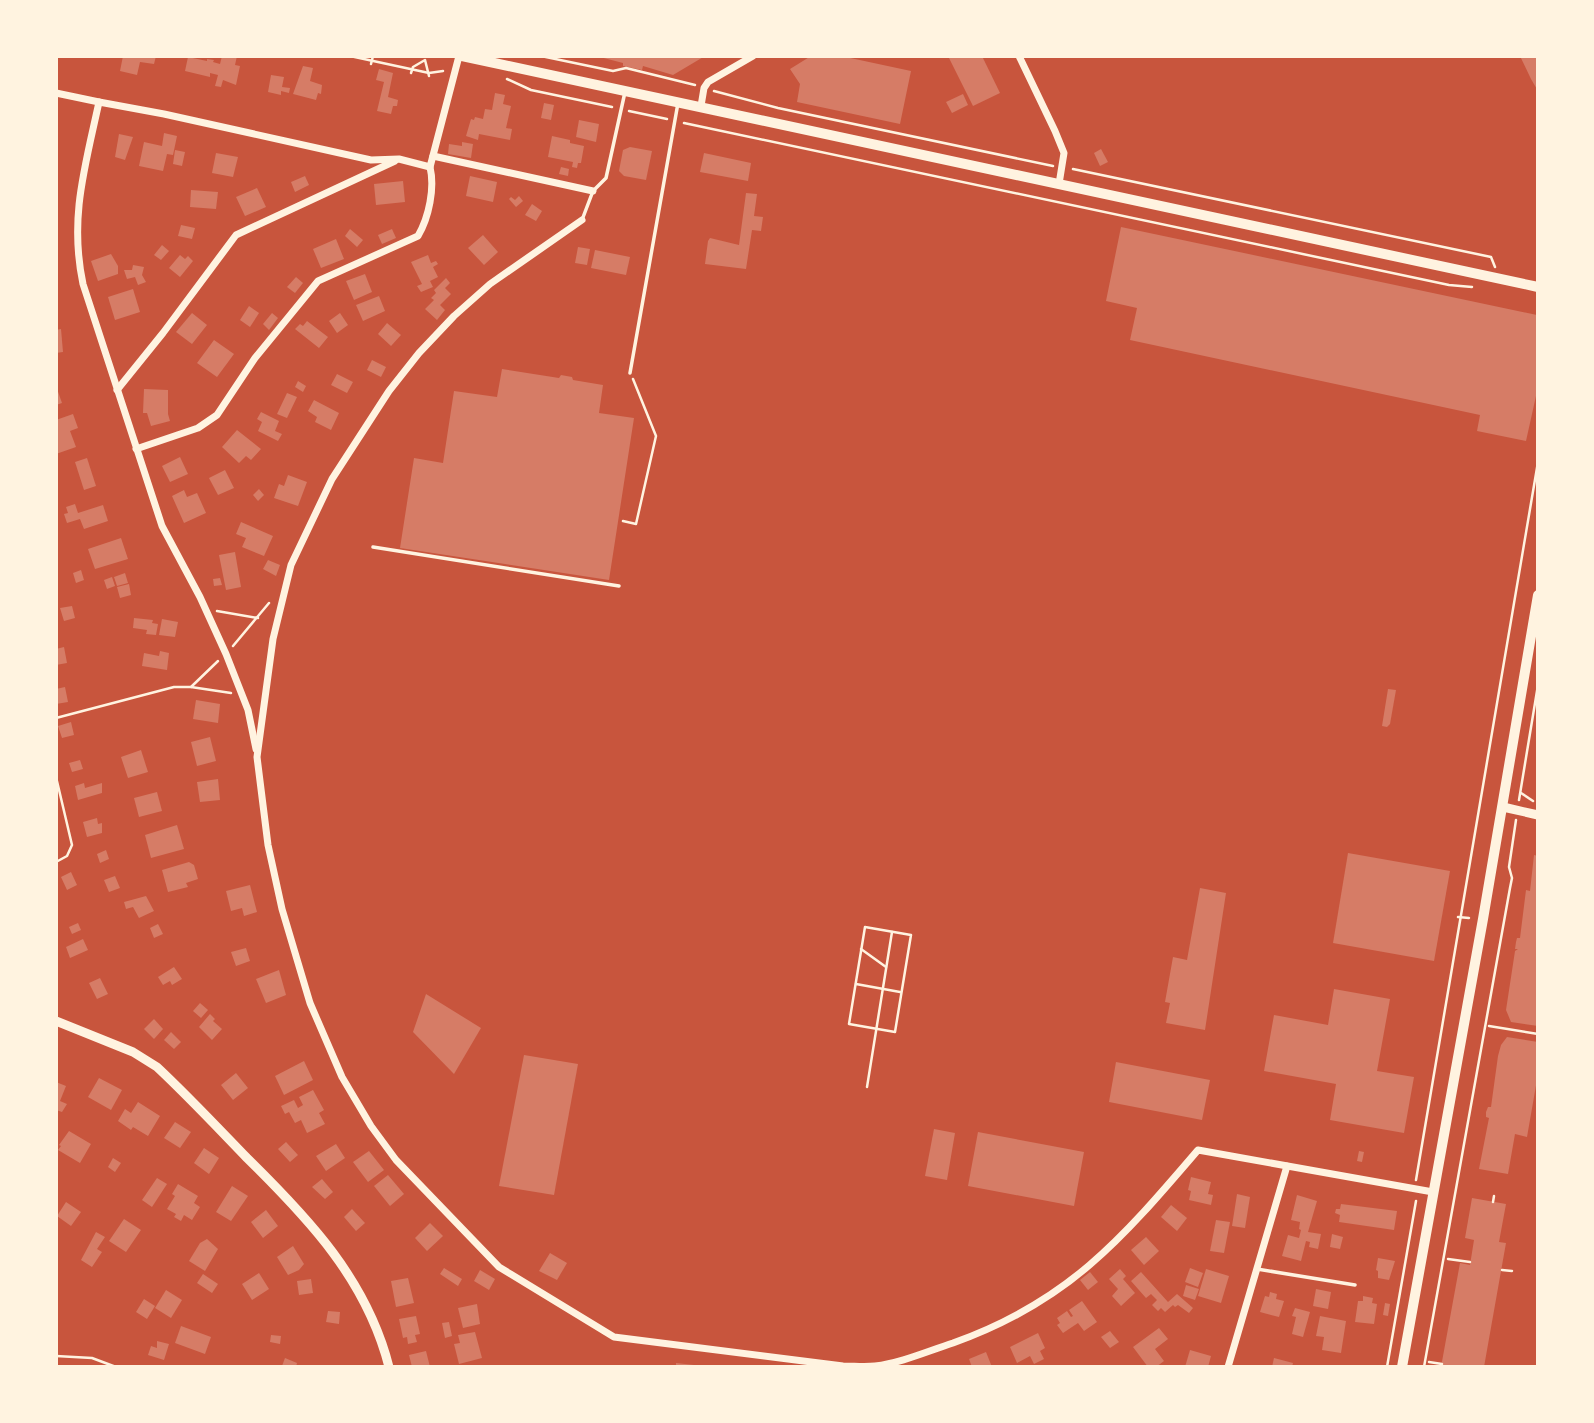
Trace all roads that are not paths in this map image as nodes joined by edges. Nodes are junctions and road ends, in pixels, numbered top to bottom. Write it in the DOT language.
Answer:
graph roads {
  1 [pos="460,56"];
  2 [pos="753,56"];
  3 [pos="1018,56"];
  4 [pos="626,90"];
  5 [pos="56,93"];
  6 [pos="678,101"];
  7 [pos="99,103"];
  8 [pos="701,106"];
  9 [pos="433,156"];
  10 [pos="399,159"];
  11 [pos="430,167"];
  12 [pos="1059,184"];
  13 [pos="593,191"];
  14 [pos="582,220"];
  15 [pos="1538,288"];
  16 [pos="630,373"];
  17 [pos="117,390"];
  18 [pos="136,449"];
  19 [pos="373,547"];
  20 [pos="619,586"];
  21 [pos="1538,595"];
  22 [pos="257,757"];
  23 [pos="1503,807"];
  24 [pos="1538,815"];
  25 [pos="56,1021"];
  26 [pos="1287,1166"];
  27 [pos="1433,1192"];
  28 [pos="1257,1269"];
  29 [pos="1355,1285"];
  30 [pos="844,1366"];
  31 [pos="389,1367"];
  32 [pos="1228,1367"];
  33 [pos="1402,1367"];
  1 -- 4 [label="main road"];
  1 -- 9 [label="street"];
  2 -- 8 [label="street"];
  3 -- 12 [label="street"];
  4 -- 6 [label="main road"];
  4 -- 13 [label="lane"];
  5 -- 7 [label="street"];
  6 -- 8 [label="main road"];
  6 -- 16 [label="lane"];
  7 -- 10 [label="street"];
  7 -- 17 [label="street"];
  8 -- 12 [label="main road"];
  9 -- 11 [label="street"];
  9 -- 13 [label="street"];
  10 -- 11 [label="street"];
  10 -- 17 [label="street"];
  11 -- 18 [label="street"];
  12 -- 15 [label="main road"];
  13 -- 14 [label="lane"];
  14 -- 22 [label="street"];
  17 -- 18 [label="street"];
  18 -- 22 [label="street"];
  19 -- 20 [label="lane"];
  21 -- 23 [label="main road"];
  22 -- 30 [label="street"];
  23 -- 24 [label="street"];
  23 -- 27 [label="main road"];
  25 -- 31 [label="street"];
  26 -- 27 [label="street"];
  26 -- 28 [label="street"];
  26 -- 30 [label="street"];
  27 -- 33 [label="main road"];
  28 -- 29 [label="lane"];
  28 -- 32 [label="street"];
}
